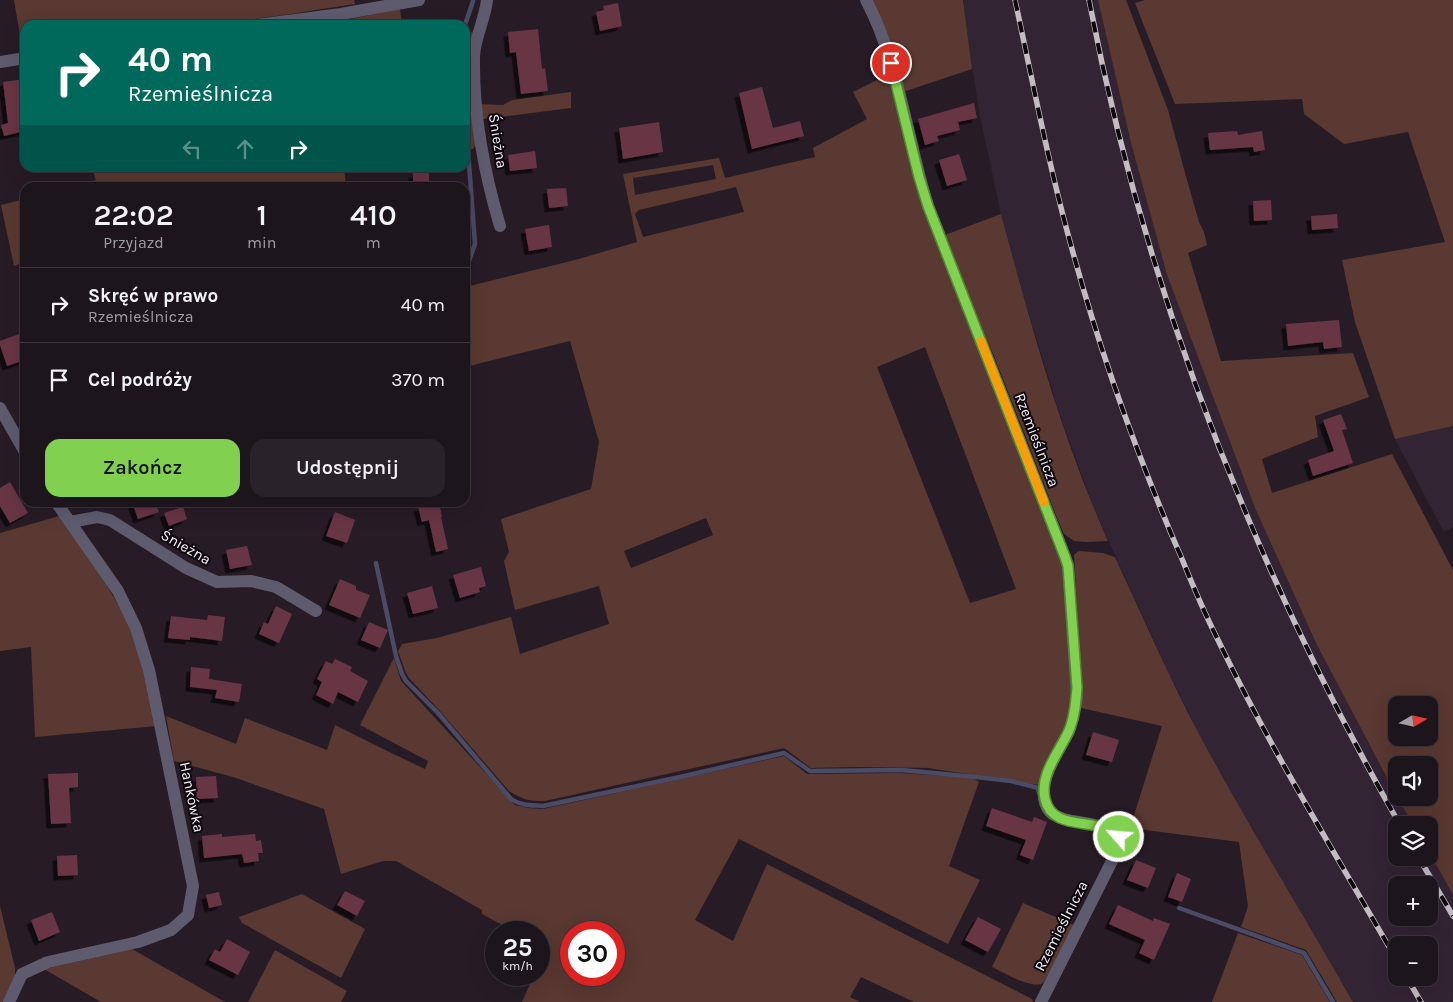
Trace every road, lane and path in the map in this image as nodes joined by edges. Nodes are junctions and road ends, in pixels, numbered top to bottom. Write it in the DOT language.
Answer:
graph roads {
  1 [pos="419,0"];
  2 [pos="487,0"];
  3 [pos="866,0"];
  4 [pos="295,20"];
  5 [pos="20,59"];
  6 [pos="0,62"];
  7 [pos="500,226"];
  8 [pos="0,408"];
  9 [pos="20,443"];
  10 [pos="60,507"];
  11 [pos="70,522"];
  12 [pos="316,610"];
  13 [pos="9,1002"];
  14 [pos="1042,1002"];
  1 -- 4 [label="street"];
  2 -- 7 [label="street, Śnieżna"];
  3 -- 14 [label="street, Rzemieślnicza"];
  5 -- 6 [label="street"];
  8 -- 9 [label="street"];
  10 -- 11 [label="street, Hankówka"];
  11 -- 12 [label="street, Śnieżna"];
  11 -- 13 [label="street, Hankówka"];
}
